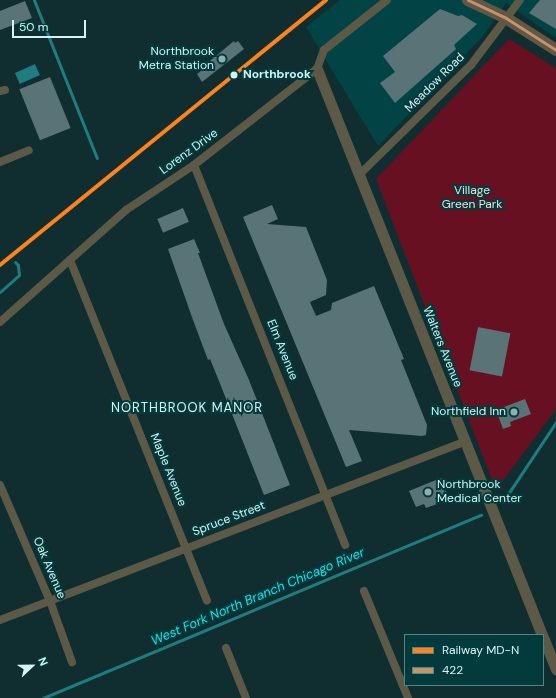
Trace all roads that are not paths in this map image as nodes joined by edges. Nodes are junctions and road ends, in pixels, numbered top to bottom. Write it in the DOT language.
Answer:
graph roads {
  1 [pos="387,0"];
  2 [pos="468,0"];
  3 [pos="520,0"];
  4 [pos="506,18"];
  5 [pos="556,50"];
  6 [pos="317,69"];
  7 [pos="29,150"];
  8 [pos="0,162"];
  9 [pos="194,165"];
  10 [pos="359,175"];
  11 [pos="70,260"];
  12 [pos="0,322"];
  13 [pos="466,441"];
  14 [pos="0,485"];
  15 [pos="326,494"];
  16 [pos="345,545"];
  17 [pos="186,548"];
  18 [pos="364,591"];
  19 [pos="50,601"];
  20 [pos="208,601"];
  21 [pos="0,620"];
  22 [pos="542,634"];
  23 [pos="544,639"];
  24 [pos="226,648"];
  25 [pos="72,662"];
  26 [pos="556,670"];
  27 [pos="246,698"];
  28 [pos="408,698"];
  1 -- 6 [label="street"];
  2 -- 4 [label="main road"];
  3 -- 4 [label="street, Meadow Road"];
  4 -- 5 [label="main road"];
  4 -- 10 [label="street, Meadow Road"];
  6 -- 9 [label="street, Lorenz Drive"];
  6 -- 10 [label="street, Walters Avenue"];
  7 -- 8 [label="street"];
  9 -- 11 [label="street, Lorenz Drive"];
  9 -- 15 [label="street, Elm Avenue"];
  10 -- 13 [label="street, Walters Avenue"];
  11 -- 12 [label="street, Lorenz Drive"];
  11 -- 17 [label="street, Maple Avenue"];
  13 -- 15 [label="street, Spruce Street"];
  13 -- 22 [label="street, Walters Avenue"];
  14 -- 19 [label="street, Oak Avenue"];
  15 -- 16 [label="street, Elm Avenue"];
  15 -- 17 [label="street, Spruce Street"];
  17 -- 19 [label="street, Spruce Street"];
  17 -- 20 [label="street, Maple Avenue"];
  18 -- 28 [label="street"];
  19 -- 21 [label="street, Spruce Street"];
  19 -- 25 [label="street, Oak Avenue"];
  23 -- 26 [label="street, Walters Avenue"];
  24 -- 27 [label="street"];
}
